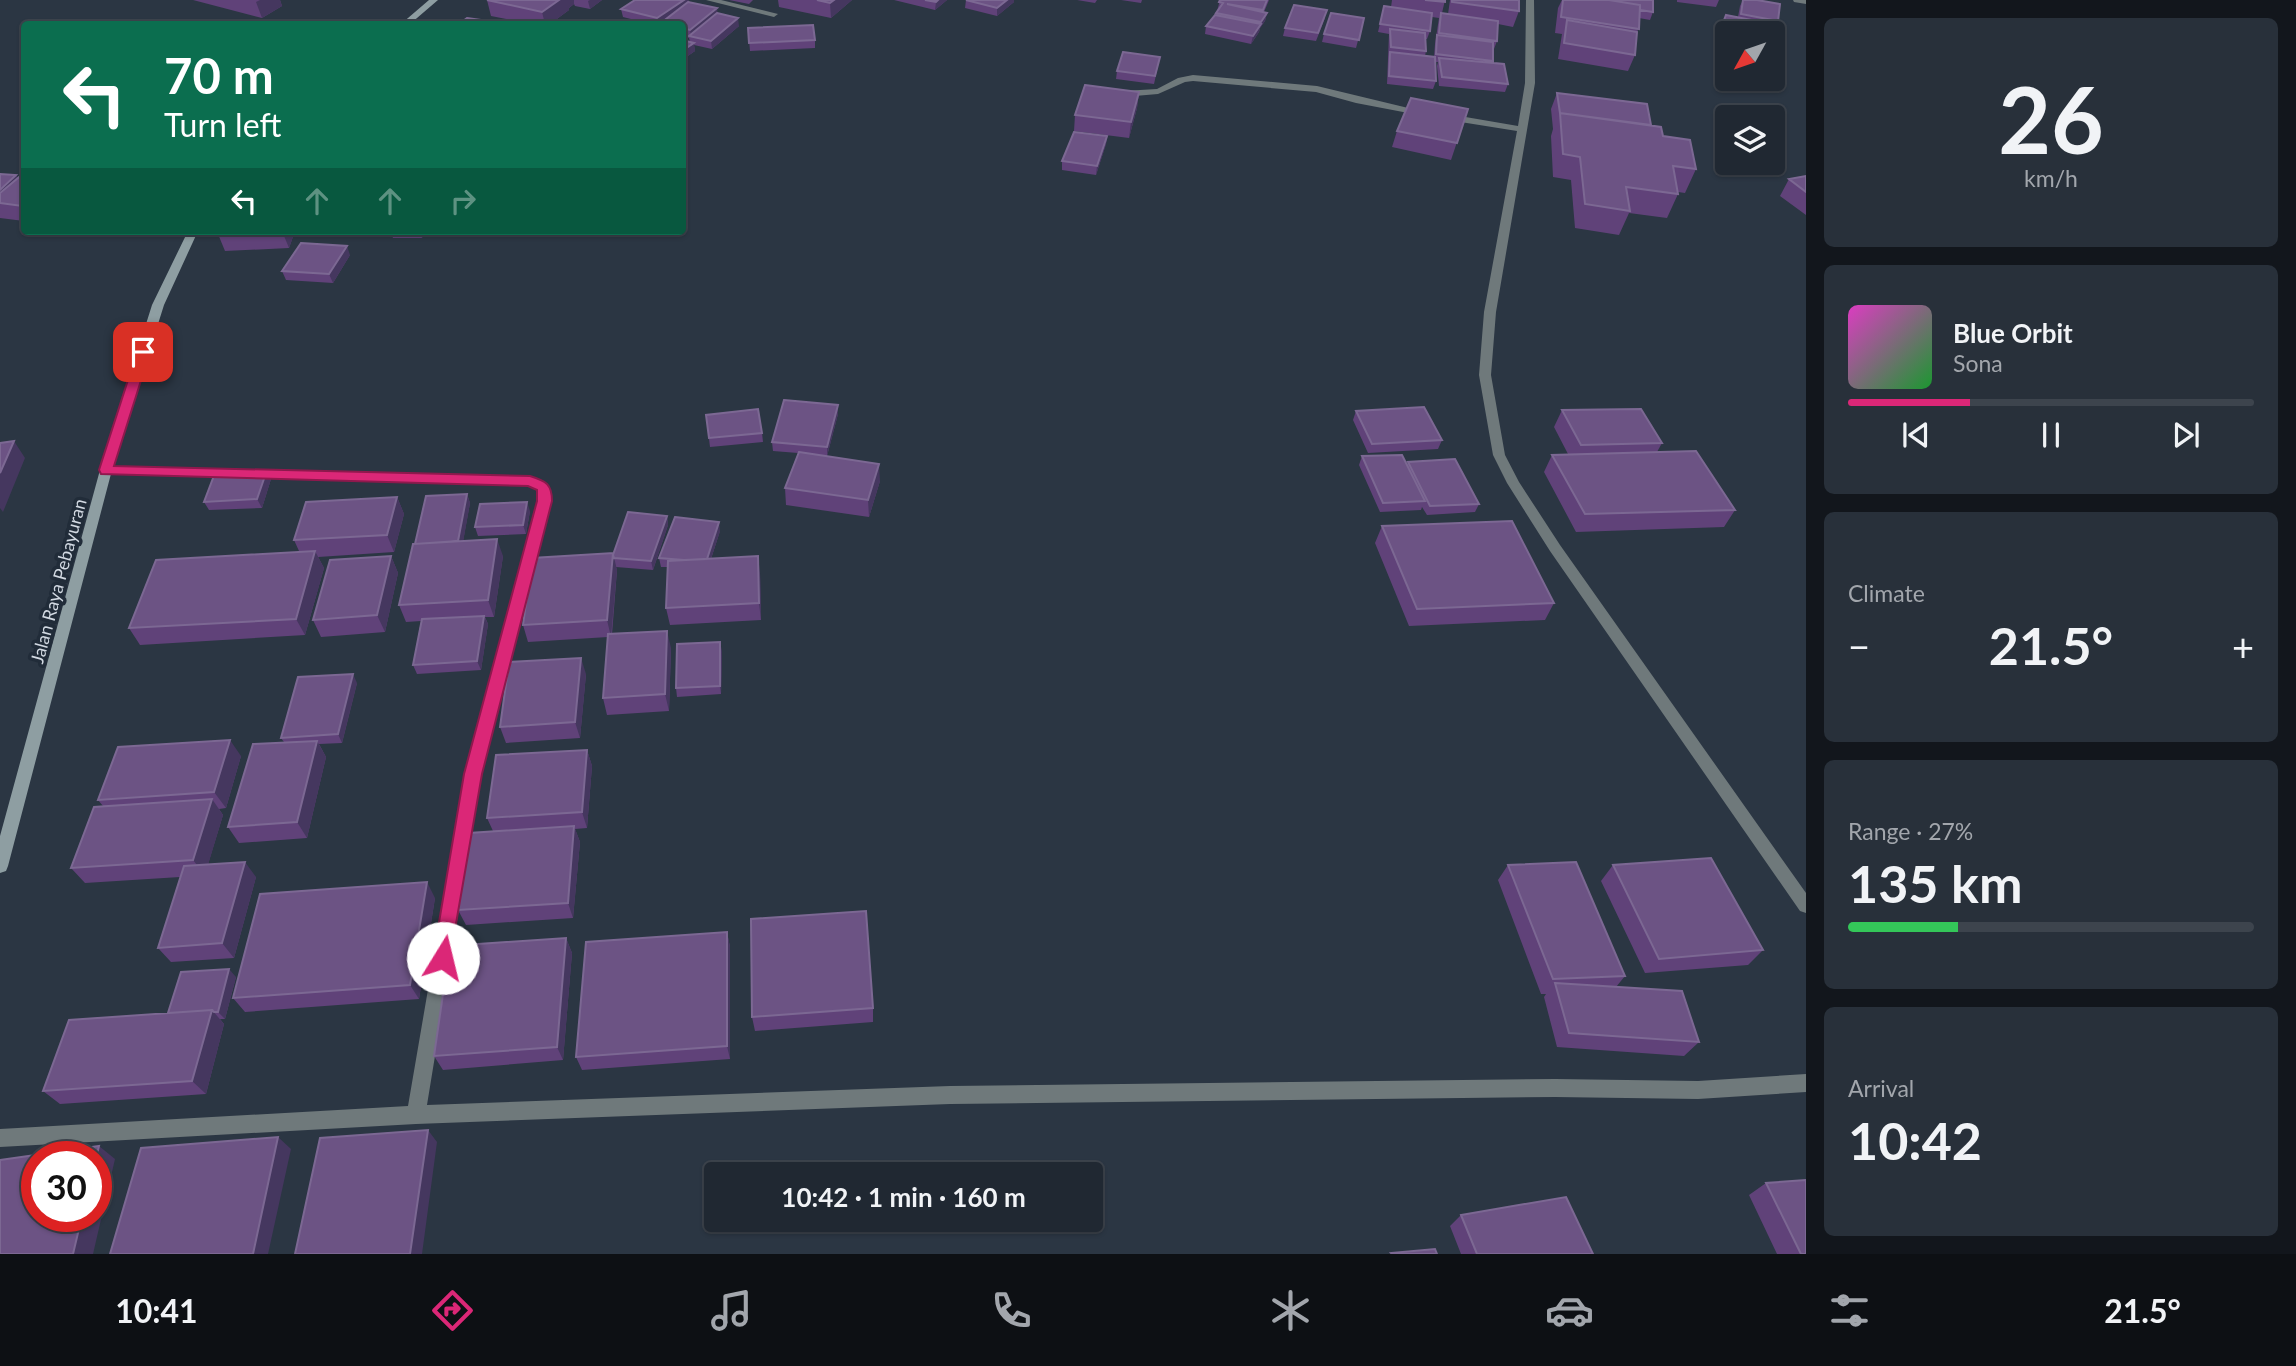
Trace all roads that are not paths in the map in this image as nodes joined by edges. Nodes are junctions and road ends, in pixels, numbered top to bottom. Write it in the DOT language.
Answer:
graph roads {
  1 [pos="433,0"];
  2 [pos="710,0"];
  3 [pos="1530,0"];
  4 [pos="1797,0"];
  5 [pos="1806,2"];
  6 [pos="774,14"];
  7 [pos="408,21"];
  8 [pos="1112,95"];
  9 [pos="1522,129"];
  10 [pos="191,235"];
  11 [pos="106,470"];
  12 [pos="0,866"];
  13 [pos="1806,906"];
  14 [pos="1806,1083"];
  15 [pos="416,1115"];
  16 [pos="0,1138"];
  1 -- 7 [label="main road"];
  2 -- 6 [label="street"];
  3 -- 9 [label="street"];
  4 -- 5 [label="street"];
  8 -- 9 [label="street"];
  9 -- 13 [label="street"];
  10 -- 11 [label="main road, Jalan Raya Pebayuran"];
  11 -- 12 [label="main road, Jalan Raya Pebayuran"];
  11 -- 15 [label="street"];
  14 -- 15 [label="street"];
  15 -- 16 [label="street"];
}
